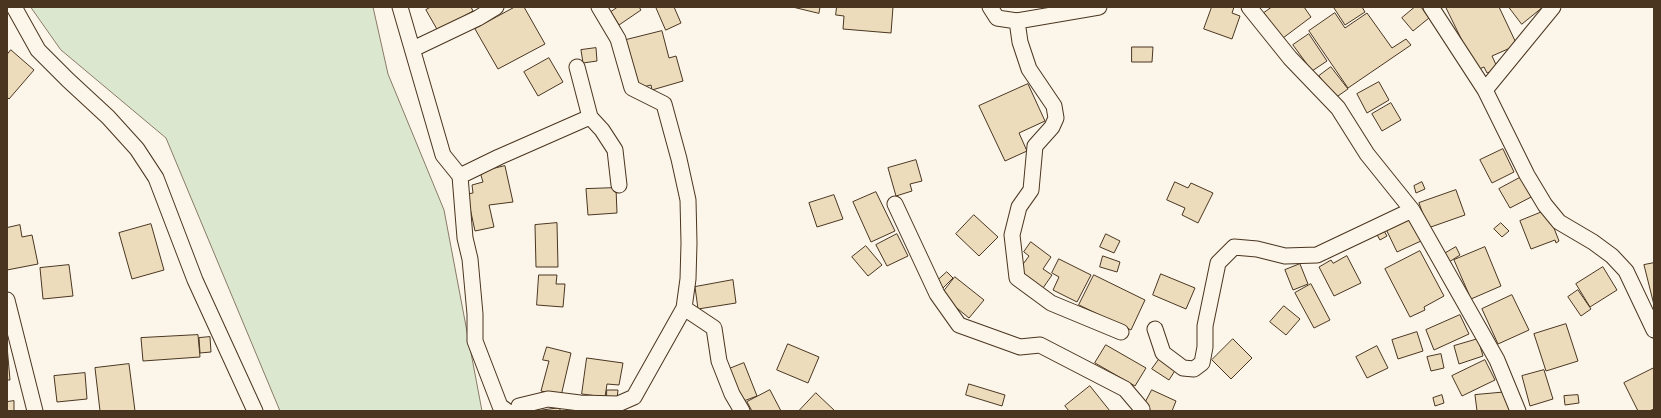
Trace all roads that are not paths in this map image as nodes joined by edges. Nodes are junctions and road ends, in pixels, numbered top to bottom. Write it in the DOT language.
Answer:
graph roads {
  1 [pos="14,7"];
  2 [pos="400,7"];
  3 [pos="496,7"];
  4 [pos="599,7"];
  5 [pos="990,7"];
  6 [pos="1099,7"];
  7 [pos="1250,7"];
  8 [pos="1431,7"];
  9 [pos="1553,7"];
  10 [pos="1018,21"];
  11 [pos="413,49"];
  12 [pos="577,67"];
  13 [pos="1485,90"];
  14 [pos="590,117"];
  15 [pos="460,176"];
  16 [pos="619,184"];
  17 [pos="894,204"];
  18 [pos="1412,210"];
  19 [pos="7,300"];
  20 [pos="684,308"];
  21 [pos="1155,329"];
  22 [pos="1654,330"];
  23 [pos="1120,332"];
  24 [pos="35,411"];
  25 [pos="256,411"];
  26 [pos="507,411"];
  27 [pos="518,411"];
  28 [pos="742,411"];
  29 [pos="1142,411"];
  30 [pos="1518,411"];
  1 -- 25 [label="street"];
  2 -- 11 [label="street"];
  3 -- 11 [label="street"];
  4 -- 20 [label="street"];
  5 -- 10 [label="street"];
  6 -- 10 [label="street"];
  7 -- 18 [label="street"];
  8 -- 13 [label="street"];
  9 -- 13 [label="street"];
  10 -- 23 [label="street"];
  11 -- 15 [label="street"];
  12 -- 14 [label="street"];
  13 -- 22 [label="street"];
  14 -- 15 [label="street"];
  14 -- 16 [label="street"];
  15 -- 26 [label="street"];
  17 -- 29 [label="street"];
  18 -- 21 [label="street"];
  18 -- 30 [label="street"];
  19 -- 24 [label="street"];
  20 -- 27 [label="street"];
  20 -- 28 [label="street"];
}
